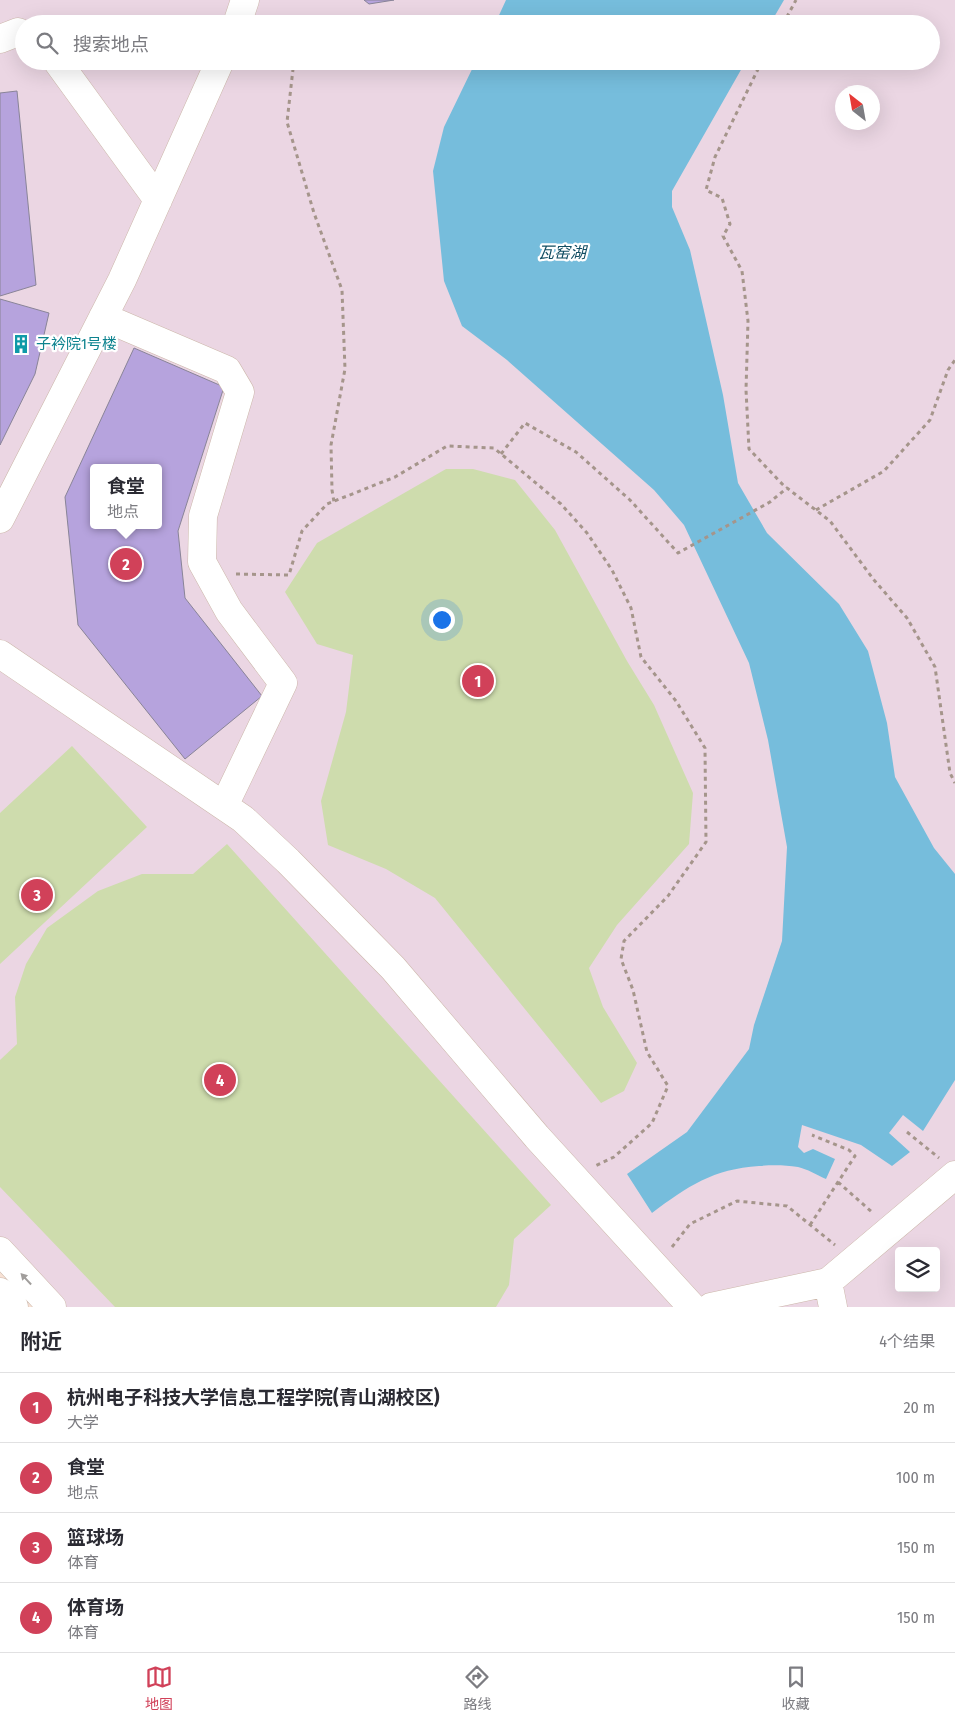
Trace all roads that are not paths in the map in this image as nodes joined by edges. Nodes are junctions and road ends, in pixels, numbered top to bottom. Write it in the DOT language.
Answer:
graph roads {
  1 [pos="245,0"];
  2 [pos="239,15"];
  3 [pos="15,33"];
  4 [pos="0,39"];
  5 [pos="64,70"];
  6 [pos="216,70"];
  7 [pos="158,200"];
  8 [pos="103,317"];
  9 [pos="0,519"];
  10 [pos="0,654"];
  11 [pos="224,806"];
  12 [pos="950,1175"];
  13 [pos="0,1251"];
  14 [pos="0,1292"];
  15 [pos="830,1294"];
  16 [pos="14,1307"];
  17 [pos="52,1307"];
  18 [pos="692,1307"];
  19 [pos="711,1307"];
  1 -- 2 [label="street"];
  3 -- 4 [label="street"];
  5 -- 7 [label="street"];
  6 -- 7 [label="street"];
  7 -- 8 [label="street"];
  8 -- 9 [label="street"];
  8 -- 11 [label="street"];
  10 -- 11 [label="street"];
  11 -- 18 [label="street"];
  12 -- 15 [label="street"];
  17 -- 13 [label="street, one-way"];
  14 -- 16 [label="street"];
  15 -- 19 [label="street"];
}
